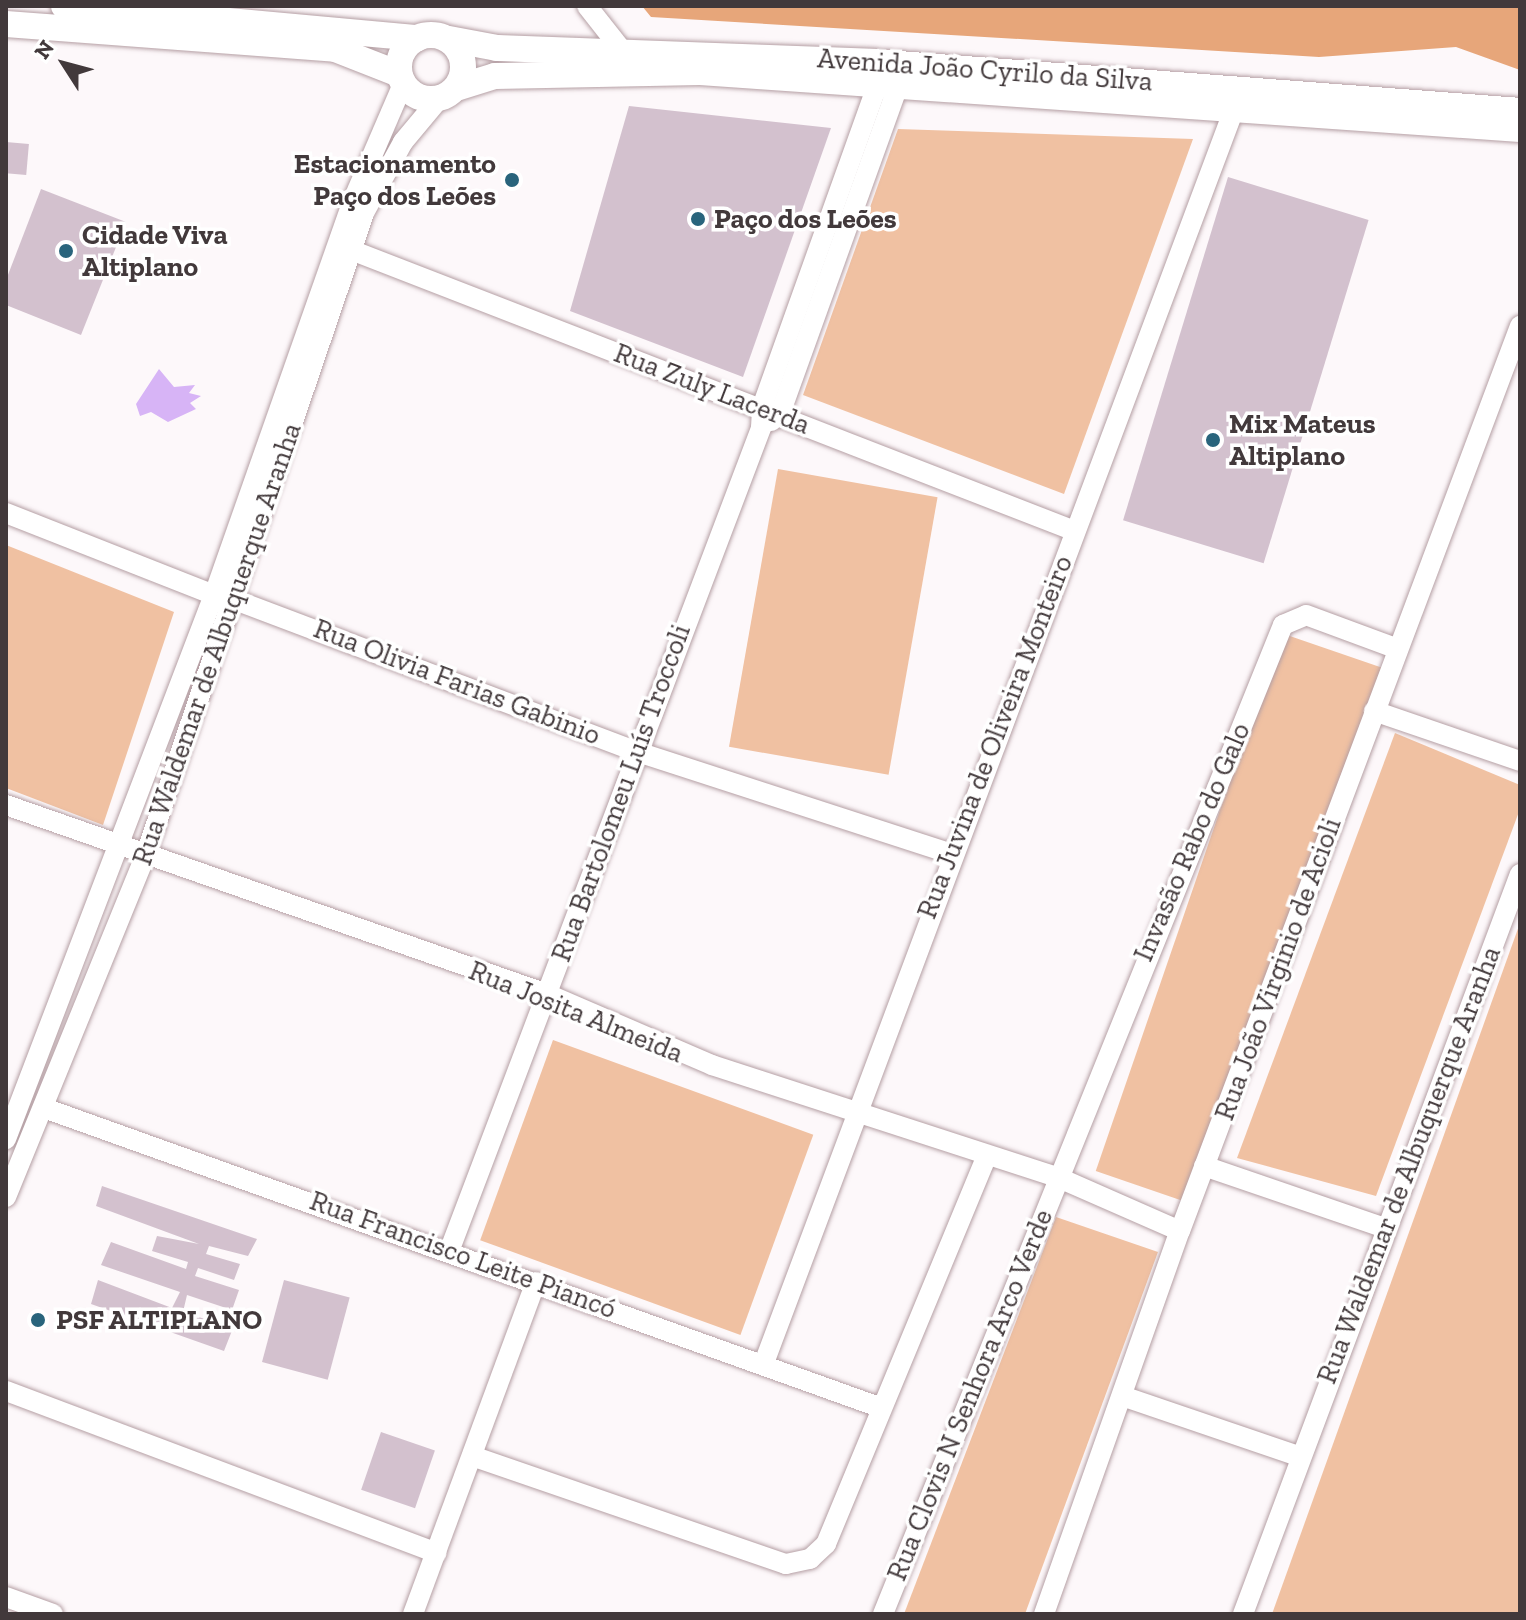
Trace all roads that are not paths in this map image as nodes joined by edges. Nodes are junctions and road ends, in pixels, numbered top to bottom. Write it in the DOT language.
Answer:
graph roads {
  1 [pos="64,6"];
  2 [pos="587,6"];
  3 [pos="6,24"];
  4 [pos="418,38"];
  5 [pos="449,39"];
  6 [pos="621,49"];
  7 [pos="401,79"];
  8 [pos="888,85"];
  9 [pos="448,94"];
  10 [pos="1520,111"];
  11 [pos="1233,112"];
  12 [pos="1520,129"];
  13 [pos="351,250"];
  14 [pos="1520,326"];
  15 [pos="771,411"];
  16 [pos="6,513"];
  17 [pos="1072,530"];
  18 [pos="214,595"];
  19 [pos="235,600"];
  20 [pos="1398,649"];
  21 [pos="1374,711"];
  22 [pos="638,752"];
  23 [pos="1520,761"];
  24 [pos="6,805"];
  25 [pos="114,847"];
  26 [pos="952,854"];
  27 [pos="145,857"];
  28 [pos="1520,874"];
  29 [pos="547,994"];
  30 [pos="14,1097"];
  31 [pos="855,1106"];
  32 [pos="44,1108"];
  33 [pos="6,1139"];
  34 [pos="986,1157"];
  35 [pos="1204,1166"];
  36 [pos="1057,1177"];
  37 [pos="6,1197"];
  38 [pos="1385,1228"];
  39 [pos="1180,1231"];
  40 [pos="450,1249"];
  41 [pos="536,1282"];
  42 [pos="764,1363"];
  43 [pos="6,1391"];
  44 [pos="1125,1397"];
  45 [pos="879,1407"];
  46 [pos="472,1456"];
  47 [pos="1298,1456"];
  48 [pos="436,1553"];
  49 [pos="6,1597"];
  50 [pos="53,1614"];
  51 [pos="413,1614"];
  52 [pos="883,1614"];
  53 [pos="1044,1614"];
  54 [pos="1243,1614"];
  1 -- 4 [label="main road"];
  2 -- 6 [label="street"];
  3 -- 7 [label="main road"];
  4 -- 5 [label="main road"];
  4 -- 7 [label="main road"];
  5 -- 6 [label="main road, Avenida João Cyrilo da Silva"];
  5 -- 9 [label="main road"];
  6 -- 10 [label="main road, Avenida João Cyrilo da Silva"];
  7 -- 9 [label="main road"];
  7 -- 18 [label="street"];
  8 -- 9 [label="main road, Avenida João Cyrilo da Silva"];
  8 -- 11 [label="main road, Avenida João Cyrilo da Silva"];
  8 -- 15 [label="street"];
  9 -- 13 [label="street, Rua Waldemar de Albuquerque Aranha"];
  11 -- 12 [label="main road, Avenida João Cyrilo da Silva"];
  11 -- 17 [label="street, Rua Juvina de Oliveira Monteiro"];
  13 -- 15 [label="street, Rua Zuly Lacerda"];
  13 -- 19 [label="street, Rua Waldemar de Albuquerque Aranha"];
  14 -- 20 [label="street, Rua João Virginio de Acioli"];
  15 -- 17 [label="street, Rua Zuly Lacerda"];
  15 -- 22 [label="street, Rua Bartolomeu Luís Troccoli"];
  16 -- 18 [label="street"];
  17 -- 26 [label="street, Rua Juvina de Oliveira Monteiro"];
  18 -- 25 [label="street"];
  19 -- 22 [label="street, Rua Olivia Farias Gabinio"];
  19 -- 27 [label="street, Rua Waldemar de Albuquerque Aranha"];
  20 -- 21 [label="street, Rua João Virginio de Acioli"];
  20 -- 36 [label="street, Invasão Rabo do Galo"];
  21 -- 23 [label="street"];
  21 -- 35 [label="street, Rua João Virginio de Acioli"];
  22 -- 26 [label="street, Rua Olivia Farias Gabinio"];
  22 -- 29 [label="street, Rua Bartolomeu Luís Troccoli"];
  24 -- 25 [label="street, Rua Josita Almeida"];
  25 -- 27 [label="street, Rua Josita Almeida"];
  25 -- 30 [label="street"];
  26 -- 31 [label="street, Rua Juvina de Oliveira Monteiro"];
  27 -- 29 [label="street, Rua Josita Almeida"];
  27 -- 32 [label="street, Rua Waldemar de Albuquerque Aranha"];
  28 -- 38 [label="street, Rua Waldemar de Albuquerque Aranha"];
  29 -- 31 [label="street, Rua Josita Almeida"];
  29 -- 40 [label="street, Rua Bartolomeu Luís Troccoli"];
  30 -- 33 [label="street"];
  31 -- 34 [label="street, Rua Josita Almeida"];
  31 -- 42 [label="street, Rua Juvina de Oliveira Monteiro"];
  32 -- 37 [label="street, Rua Waldemar de Albuquerque Aranha"];
  32 -- 40 [label="street, Rua Francisco Leite Piancó"];
  34 -- 36 [label="street, Rua Josita Almeida"];
  34 -- 45 [label="street"];
  35 -- 38 [label="street"];
  35 -- 39 [label="street, Rua João Virginio de Acioli"];
  36 -- 39 [label="street, Rua Josita Almeida"];
  36 -- 52 [label="street, Rua Clovis N Senhora Arco Verde"];
  38 -- 47 [label="street, Rua Waldemar de Albuquerque Aranha"];
  39 -- 44 [label="street, Rua João Virginio de Acioli"];
  40 -- 41 [label="street, Rua Francisco Leite Piancó"];
  41 -- 42 [label="street, Rua Francisco Leite Piancó"];
  41 -- 46 [label="street"];
  42 -- 45 [label="street, Rua Francisco Leite Piancó"];
  43 -- 48 [label="street"];
  44 -- 47 [label="street"];
  44 -- 53 [label="street, Rua João Virginio de Acioli"];
  45 -- 46 [label="street"];
  46 -- 48 [label="street"];
  47 -- 54 [label="street, Rua Waldemar de Albuquerque Aranha"];
  48 -- 51 [label="street"];
  49 -- 50 [label="street"];
}
